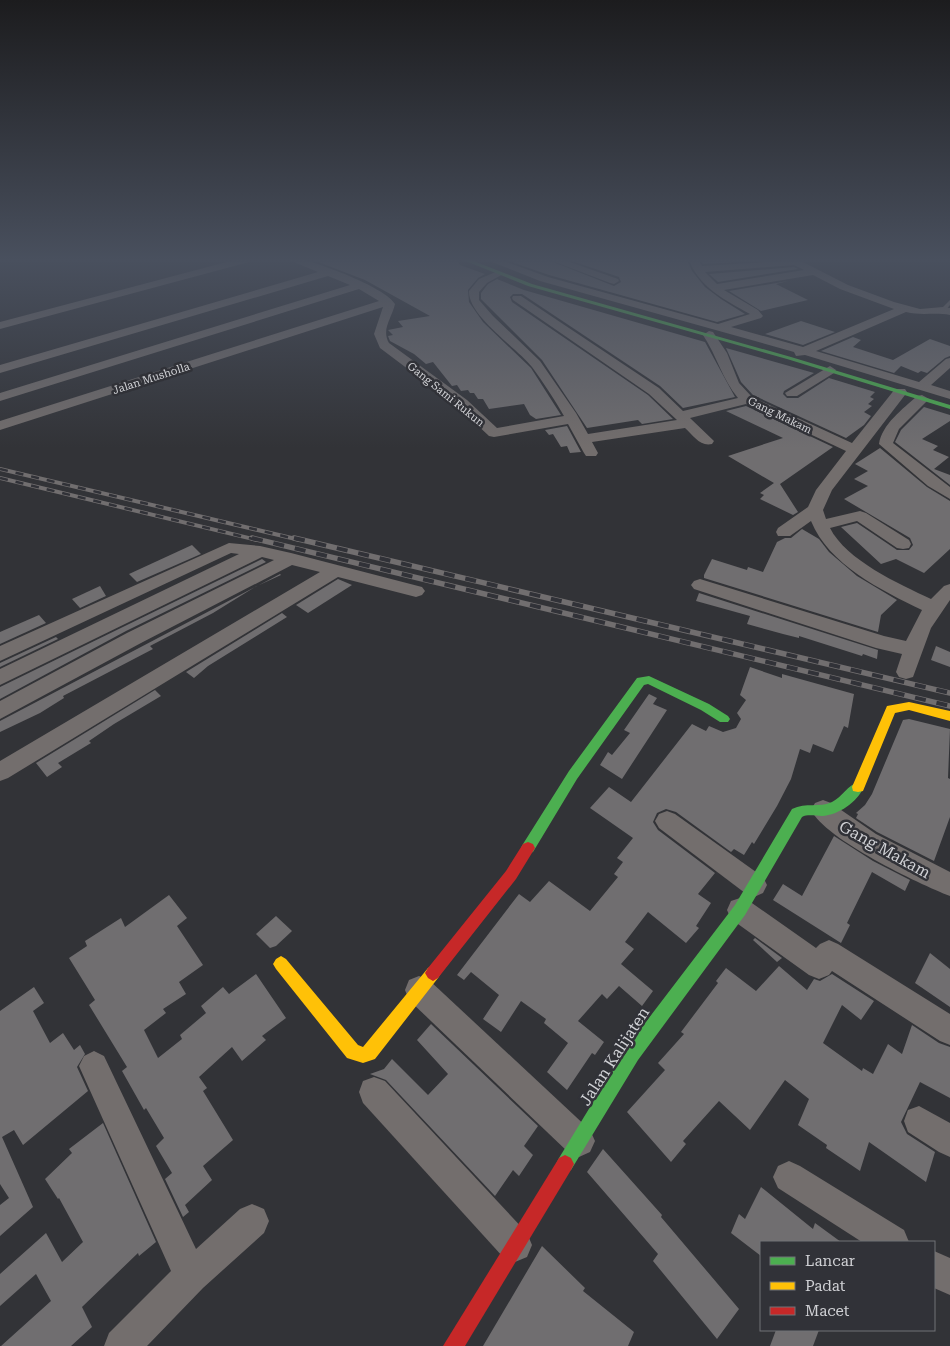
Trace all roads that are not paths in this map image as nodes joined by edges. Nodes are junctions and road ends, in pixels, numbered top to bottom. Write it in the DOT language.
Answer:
graph roads {
  1 [pos="159,323"];
  2 [pos="241,323"];
  3 [pos="323,323"];
  4 [pos="383,323"];
  5 [pos="494,323"];
  6 [pos="554,323"];
  7 [pos="684,323"];
  8 [pos="737,323"];
  9 [pos="871,323"];
  10 [pos="714,331"];
  11 [pos="796,354"];
  12 [pos="950,362"];
  13 [pos="0,370"];
  14 [pos="830,370"];
  15 [pos="900,392"];
  16 [pos="926,392"];
  17 [pos="792,393"];
  18 [pos="950,394"];
  19 [pos="0,398"];
  20 [pos="747,400"];
  21 [pos="950,407"];
  22 [pos="572,419"];
  23 [pos="684,419"];
  24 [pos="0,426"];
  25 [pos="875,436"];
  26 [pos="583,439"];
  27 [pos="707,441"];
  28 [pos="591,454"];
  29 [pos="950,494"];
  30 [pos="823,520"];
  31 [pos="784,532"];
  32 [pos="903,544"];
  33 [pos="260,551"];
  34 [pos="291,558"];
  35 [pos="334,571"];
  36 [pos="700,585"];
  37 [pos="416,591"];
  38 [pos="937,599"];
  39 [pos="897,646"];
  40 [pos="0,654"];
  41 [pos="906,672"];
  42 [pos="0,678"];
  43 [pos="0,711"];
  44 [pos="950,716"];
  45 [pos="724,719"];
  46 [pos="0,772"];
  47 [pos="823,810"];
  48 [pos="667,821"];
  49 [pos="950,884"];
  50 [pos="754,885"];
  51 [pos="740,910"];
  52 [pos="280,964"];
  53 [pos="419,990"];
  54 [pos="950,1031"];
  55 [pos="94,1066"];
  56 [pos="374,1092"];
  57 [pos="919,1121"];
  58 [pos="579,1141"];
  59 [pos="950,1141"];
  60 [pos="789,1177"];
  61 [pos="252,1221"];
  62 [pos="890,1241"];
  63 [pos="515,1245"];
  64 [pos="935,1269"];
  65 [pos="191,1276"];
  66 [pos="950,1278"];
  67 [pos="122,1346"];
  68 [pos="453,1346"];
  1 -- 13 [label="street"];
  2 -- 19 [label="street"];
  3 -- 24 [label="street, Jalan Musholla"];
  4 -- 22 [label="street, Gang Sami Rukun"];
  5 -- 22 [label="street"];
  6 -- 23 [label="street"];
  7 -- 10 [label="street"];
  8 -- 10 [label="street"];
  9 -- 11 [label="street"];
  10 -- 11 [label="street"];
  10 -- 20 [label="street, Gang Makam"];
  11 -- 14 [label="street"];
  11 -- 16 [label="street"];
  12 -- 16 [label="street"];
  14 -- 15 [label="street"];
  14 -- 17 [label="street"];
  15 -- 16 [label="street"];
  15 -- 25 [label="street"];
  16 -- 18 [label="street"];
  16 -- 21 [label="street"];
  16 -- 25 [label="street"];
  20 -- 23 [label="street"];
  20 -- 25 [label="street, Gang Makam"];
  22 -- 26 [label="street"];
  23 -- 26 [label="street"];
  23 -- 27 [label="street"];
  25 -- 29 [label="street, Gang Makam"];
  25 -- 30 [label="street"];
  26 -- 28 [label="street"];
  30 -- 31 [label="street"];
  30 -- 32 [label="street"];
  30 -- 38 [label="street"];
  33 -- 34 [label="street"];
  33 -- 40 [label="street"];
  33 -- 42 [label="street"];
  34 -- 35 [label="street"];
  34 -- 43 [label="street"];
  35 -- 37 [label="street"];
  35 -- 46 [label="street"];
  36 -- 39 [label="street"];
  38 -- 39 [label="street"];
  39 -- 41 [label="street"];
  44 -- 47 [label="street"];
  45 -- 53 [label="street"];
  47 -- 49 [label="street, Gang Makam"];
  47 -- 50 [label="street, Jalan Kalijaten"];
  48 -- 50 [label="street"];
  50 -- 51 [label="street, Jalan Kalijaten"];
  51 -- 54 [label="street"];
  51 -- 58 [label="street, Jalan Kalijaten"];
  52 -- 53 [label="street"];
  53 -- 58 [label="street"];
  55 -- 65 [label="street"];
  56 -- 63 [label="street"];
  57 -- 59 [label="street"];
  58 -- 63 [label="street, Jalan Kalijaten"];
  60 -- 62 [label="street"];
  61 -- 65 [label="street"];
  63 -- 68 [label="street, Jalan Kalijaten"];
  64 -- 66 [label="street"];
  65 -- 67 [label="street"];
}
